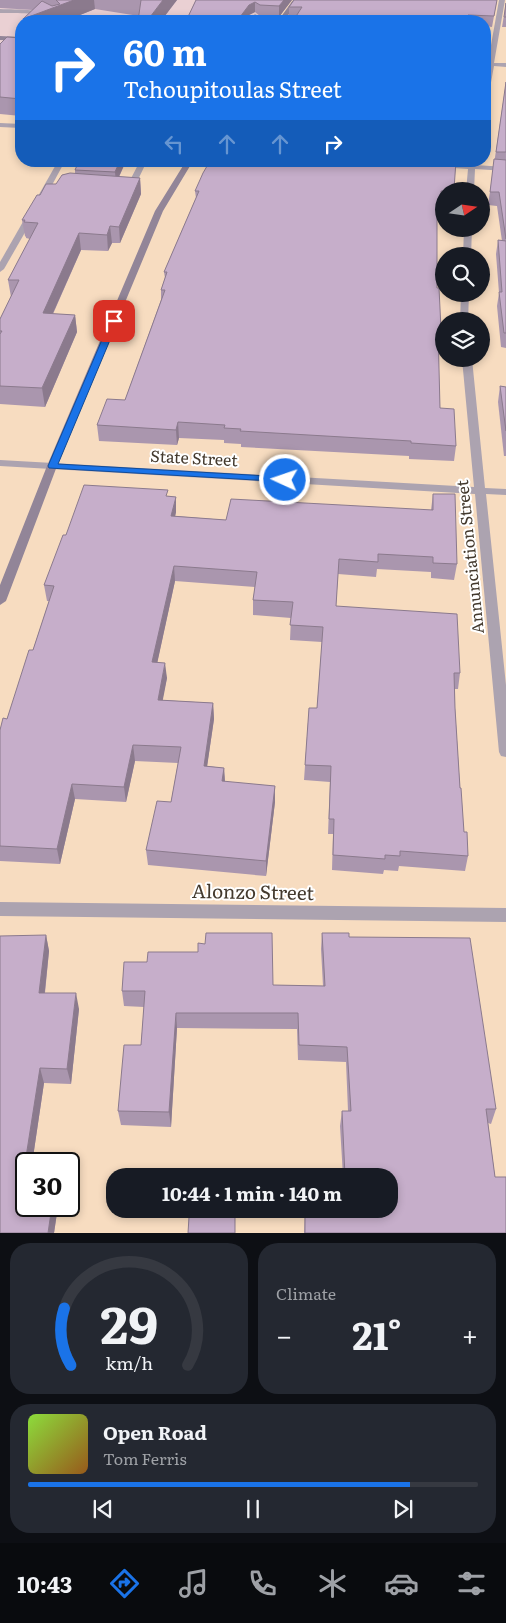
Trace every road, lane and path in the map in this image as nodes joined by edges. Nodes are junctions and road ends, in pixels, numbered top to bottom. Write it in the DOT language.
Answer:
graph roads {
  1 [pos="296,0"];
  2 [pos="502,0"];
  3 [pos="0,11"];
  4 [pos="0,15"];
  5 [pos="47,15"];
  6 [pos="285,15"];
  7 [pos="15,17"];
  8 [pos="0,38"];
  9 [pos="15,39"];
  10 [pos="492,64"];
  11 [pos="506,65"];
  12 [pos="491,69"];
  13 [pos="0,125"];
  14 [pos="15,126"];
  15 [pos="59,167"];
  16 [pos="141,167"];
  17 [pos="186,167"];
  18 [pos="471,167"];
  19 [pos="491,167"];
  20 [pos="506,169"];
  21 [pos="470,182"];
  22 [pos="49,184"];
  23 [pos="58,185"];
  24 [pos="121,188"];
  25 [pos="37,204"];
  26 [pos="32,213"];
  27 [pos="0,269"];
  28 [pos="468,367"];
  29 [pos="0,463"];
  30 [pos="52,466"];
  31 [pos="479,491"];
  32 [pos="506,492"];
  33 [pos="0,601"];
  34 [pos="506,752"];
  35 [pos="0,909"];
  36 [pos="506,915"];
  1 -- 6 [label="street"];
  2 -- 10 [label="street"];
  3 -- 5 [label="street"];
  4 -- 7 [label="street"];
  8 -- 9 [label="street"];
  10 -- 11 [label="street"];
  10 -- 12 [label="street"];
  13 -- 14 [label="street"];
  15 -- 22 [label="street"];
  16 -- 24 [label="street"];
  17 -- 30 [label="street"];
  18 -- 21 [label="street"];
  19 -- 20 [label="street"];
  22 -- 23 [label="street"];
  22 -- 25 [label="street"];
  26 -- 27 [label="street"];
  28 -- 31 [label="street, Annunciation Street"];
  29 -- 30 [label="street, State Street"];
  30 -- 31 [label="street, State Street"];
  30 -- 33 [label="street"];
  31 -- 32 [label="street, State Street"];
  31 -- 34 [label="street, Annunciation Street"];
  35 -- 36 [label="street, Alonzo Street"];
}
